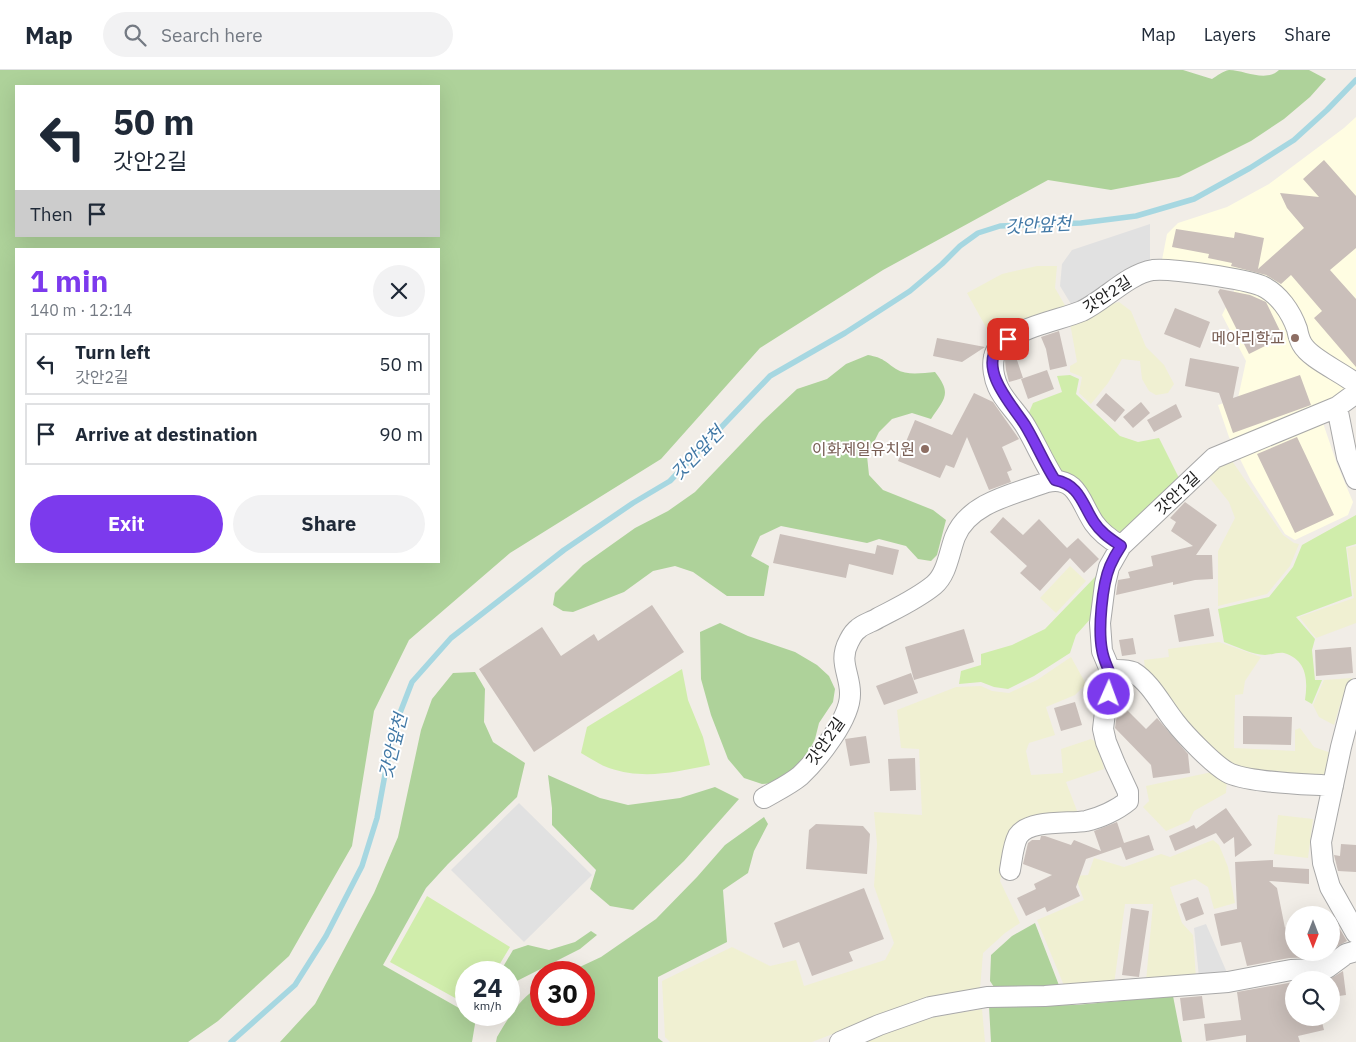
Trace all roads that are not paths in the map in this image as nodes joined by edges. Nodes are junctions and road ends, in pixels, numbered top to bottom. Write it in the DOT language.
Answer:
graph roads {
  1 [pos="1356,384"];
  2 [pos="1356,393"];
  3 [pos="1337,407"];
  4 [pos="1356,479"];
  5 [pos="1055,480"];
  6 [pos="1121,546"];
  7 [pos="1110,670"];
  8 [pos="1356,689"];
  9 [pos="1333,786"];
  10 [pos="764,798"];
  11 [pos="1010,870"];
  12 [pos="1356,933"];
  13 [pos="1356,951"];
  14 [pos="840,1042"];
  1 -- 5 [label="street, 갓안2길"];
  2 -- 3 [label="street, 갓안1길"];
  3 -- 4 [label="street"];
  3 -- 6 [label="street, 갓안1길"];
  5 -- 6 [label="street"];
  5 -- 10 [label="street, 갓안2길"];
  6 -- 7 [label="street, 갓안1길"];
  7 -- 9 [label="street"];
  7 -- 11 [label="street, 갓안1길"];
  8 -- 9 [label="street"];
  9 -- 12 [label="street"];
  13 -- 14 [label="street"];
}
